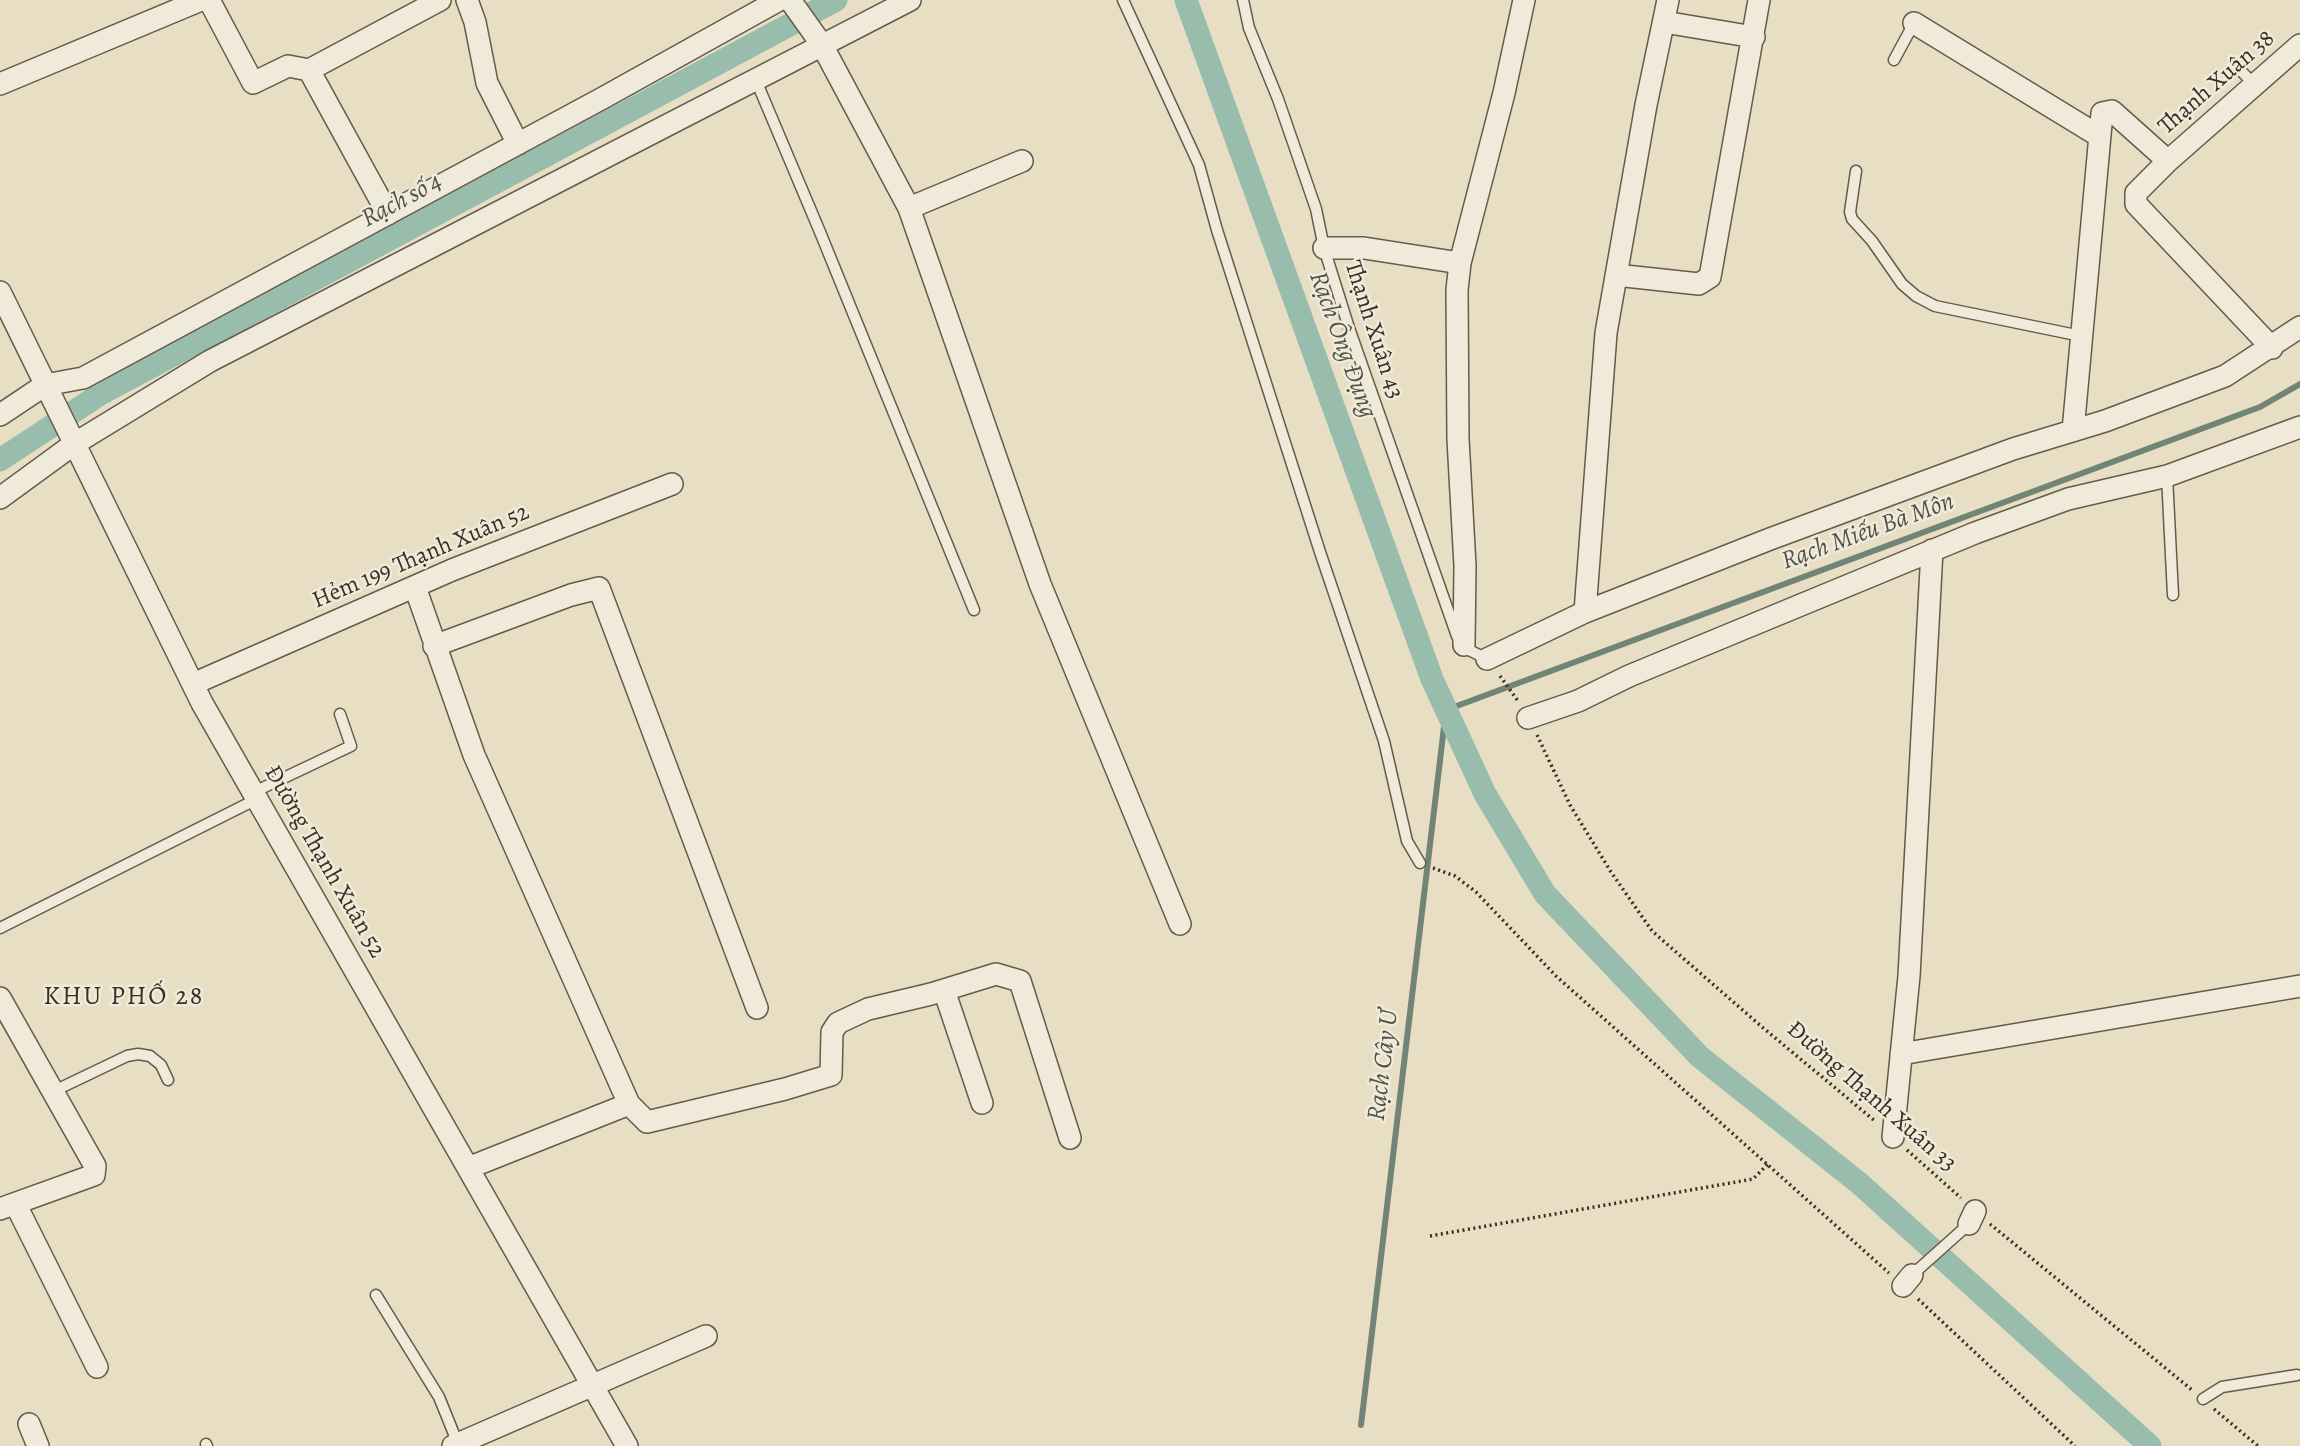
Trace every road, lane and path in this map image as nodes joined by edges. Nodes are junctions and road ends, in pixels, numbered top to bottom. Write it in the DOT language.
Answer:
graph roads {
  1 [pos="201,0"];
  2 [pos="209,0"];
  3 [pos="440,0"];
  4 [pos="467,0"];
  5 [pos="779,0"];
  6 [pos="790,0"];
  7 [pos="910,0"];
  8 [pos="1123,0"];
  9 [pos="1243,0"];
  10 [pos="1524,0"];
  11 [pos="1668,0"];
  12 [pos="1759,0"];
  13 [pos="175,5"];
  14 [pos="1664,22"];
  15 [pos="1914,23"];
  16 [pos="1754,37"];
  17 [pos="821,44"];
  18 [pos="2300,45"];
  19 [pos="1894,60"];
  20 [pos="2236,66"];
  21 [pos="309,70"];
  22 [pos="755,78"];
  23 [pos="0,84"];
  24 [pos="2255,85"];
  25 [pos="2099,136"];
  26 [pos="517,144"];
  27 [pos="1022,161"];
  28 [pos="2168,161"];
  29 [pos="1856,171"];
  30 [pos="909,208"];
  31 [pos="387,214"];
  32 [pos="1324,248"];
  33 [pos="1460,263"];
  34 [pos="1616,275"];
  35 [pos="0,292"];
  36 [pos="2300,327"];
  37 [pos="2081,336"];
  38 [pos="2272,348"];
  39 [pos="46,386"];
  40 [pos="0,415"];
  41 [pos="2300,427"];
  42 [pos="2073,431"];
  43 [pos="74,443"];
  44 [pos="2167,476"];
  45 [pos="672,484"];
  46 [pos="0,498"];
  47 [pos="1931,550"];
  48 [pos="415,587"];
  49 [pos="2174,594"];
  50 [pos="974,610"];
  51 [pos="1585,612"];
  52 [pos="1464,645"];
  53 [pos="434,646"];
  54 [pos="1490,663"];
  55 [pos="193,684"];
  56 [pos="1526,713"];
  57 [pos="340,715"];
  58 [pos="256,796"];
  59 [pos="1420,863"];
  60 [pos="1180,924"];
  61 [pos="0,928"];
  62 [pos="2300,986"];
  63 [pos="944,990"];
  64 [pos="0,998"];
  65 [pos="757,1008"];
  66 [pos="1901,1054"];
  67 [pos="168,1080"];
  68 [pos="54,1091"];
  69 [pos="982,1103"];
  70 [pos="629,1104"];
  71 [pos="1892,1137"];
  72 [pos="1070,1138"];
  73 [pos="1768,1164"];
  74 [pos="468,1168"];
  75 [pos="8,1207"];
  76 [pos="1972,1217"];
  77 [pos="1430,1236"];
  78 [pos="1908,1280"];
  79 [pos="376,1294"];
  80 [pos="706,1336"];
  81 [pos="97,1367"];
  82 [pos="2297,1375"];
  83 [pos="593,1387"];
  84 [pos="2203,1399"];
  85 [pos="29,1424"];
  86 [pos="455,1445"];
  87 [pos="38,1446"];
  88 [pos="627,1446"];
  89 [pos="2075,1446"];
  90 [pos="2258,1446"];
  1 -- 13 [label="street"];
  2 -- 21 [label="street"];
  3 -- 21 [label="street"];
  4 -- 26 [label="street"];
  5 -- 26 [label="street"];
  6 -- 17 [label="street"];
  7 -- 17 [label="street"];
  8 -- 59 [label="lane"];
  9 -- 32 [label="lane, Thạnh Xuân 43"];
  10 -- 33 [label="street"];
  11 -- 14 [label="street"];
  12 -- 16 [label="street"];
  13 -- 23 [label="street"];
  14 -- 16 [label="street"];
  14 -- 34 [label="street"];
  15 -- 19 [label="lane"];
  15 -- 25 [label="street"];
  16 -- 34 [label="street"];
  17 -- 22 [label="street"];
  17 -- 30 [label="street"];
  18 -- 24 [label="street, Thạnh Xuân 38"];
  20 -- 24 [label="lane"];
  21 -- 31 [label="street"];
  22 -- 43 [label="street"];
  22 -- 50 [label="lane"];
  24 -- 28 [label="street, Thạnh Xuân 38"];
  25 -- 28 [label="street"];
  25 -- 37 [label="street"];
  26 -- 31 [label="street"];
  27 -- 30 [label="street"];
  28 -- 38 [label="street, Thạnh Xuân 38"];
  29 -- 37 [label="lane"];
  30 -- 60 [label="street"];
  31 -- 39 [label="street"];
  32 -- 33 [label="street"];
  32 -- 52 [label="lane, Thạnh Xuân 43"];
  33 -- 52 [label="street"];
  34 -- 51 [label="street"];
  35 -- 39 [label="street, Đường Thạnh Xuân 52"];
  36 -- 38 [label="street"];
  37 -- 42 [label="street"];
  38 -- 42 [label="street"];
  39 -- 40 [label="street"];
  39 -- 43 [label="street, Đường Thạnh Xuân 52"];
  41 -- 44 [label="street"];
  42 -- 51 [label="street"];
  43 -- 46 [label="street"];
  43 -- 55 [label="street, Đường Thạnh Xuân 52"];
  44 -- 47 [label="street"];
  44 -- 49 [label="lane"];
  45 -- 48 [label="street, Hẻm 199 Thạnh Xuân 52"];
  47 -- 56 [label="street"];
  47 -- 66 [label="street"];
  48 -- 53 [label="street"];
  48 -- 55 [label="street, Hẻm 199 Thạnh Xuân 52"];
  51 -- 54 [label="street"];
  52 -- 54 [label="lane"];
  53 -- 65 [label="street"];
  53 -- 70 [label="street"];
  54 -- 56 [label="path, Đường Thạnh Xuân 33"];
  55 -- 58 [label="street, Đường Thạnh Xuân 52"];
  56 -- 71 [label="path, Đường Thạnh Xuân 33"];
  57 -- 58 [label="lane"];
  58 -- 61 [label="lane"];
  58 -- 74 [label="street, Đường Thạnh Xuân 52"];
  59 -- 73 [label="path"];
  62 -- 66 [label="street"];
  63 -- 69 [label="street"];
  63 -- 70 [label="street"];
  63 -- 72 [label="street"];
  64 -- 68 [label="street"];
  66 -- 71 [label="street"];
  67 -- 68 [label="lane"];
  68 -- 75 [label="street"];
  70 -- 74 [label="street"];
  71 -- 76 [label="path, Đường Thạnh Xuân 33"];
  73 -- 77 [label="path"];
  73 -- 78 [label="path"];
  74 -- 83 [label="street, Đường Thạnh Xuân 52"];
  75 -- 81 [label="street"];
  76 -- 78 [label="lane"];
  76 -- 84 [label="path, Đường Thạnh Xuân 33"];
  78 -- 89 [label="path"];
  79 -- 86 [label="lane"];
  80 -- 83 [label="street"];
  82 -- 84 [label="lane"];
  83 -- 86 [label="street"];
  83 -- 88 [label="street, Đường Thạnh Xuân 52"];
  84 -- 90 [label="path, Đường Thạnh Xuân 33"];
  85 -- 87 [label="street"];
}
